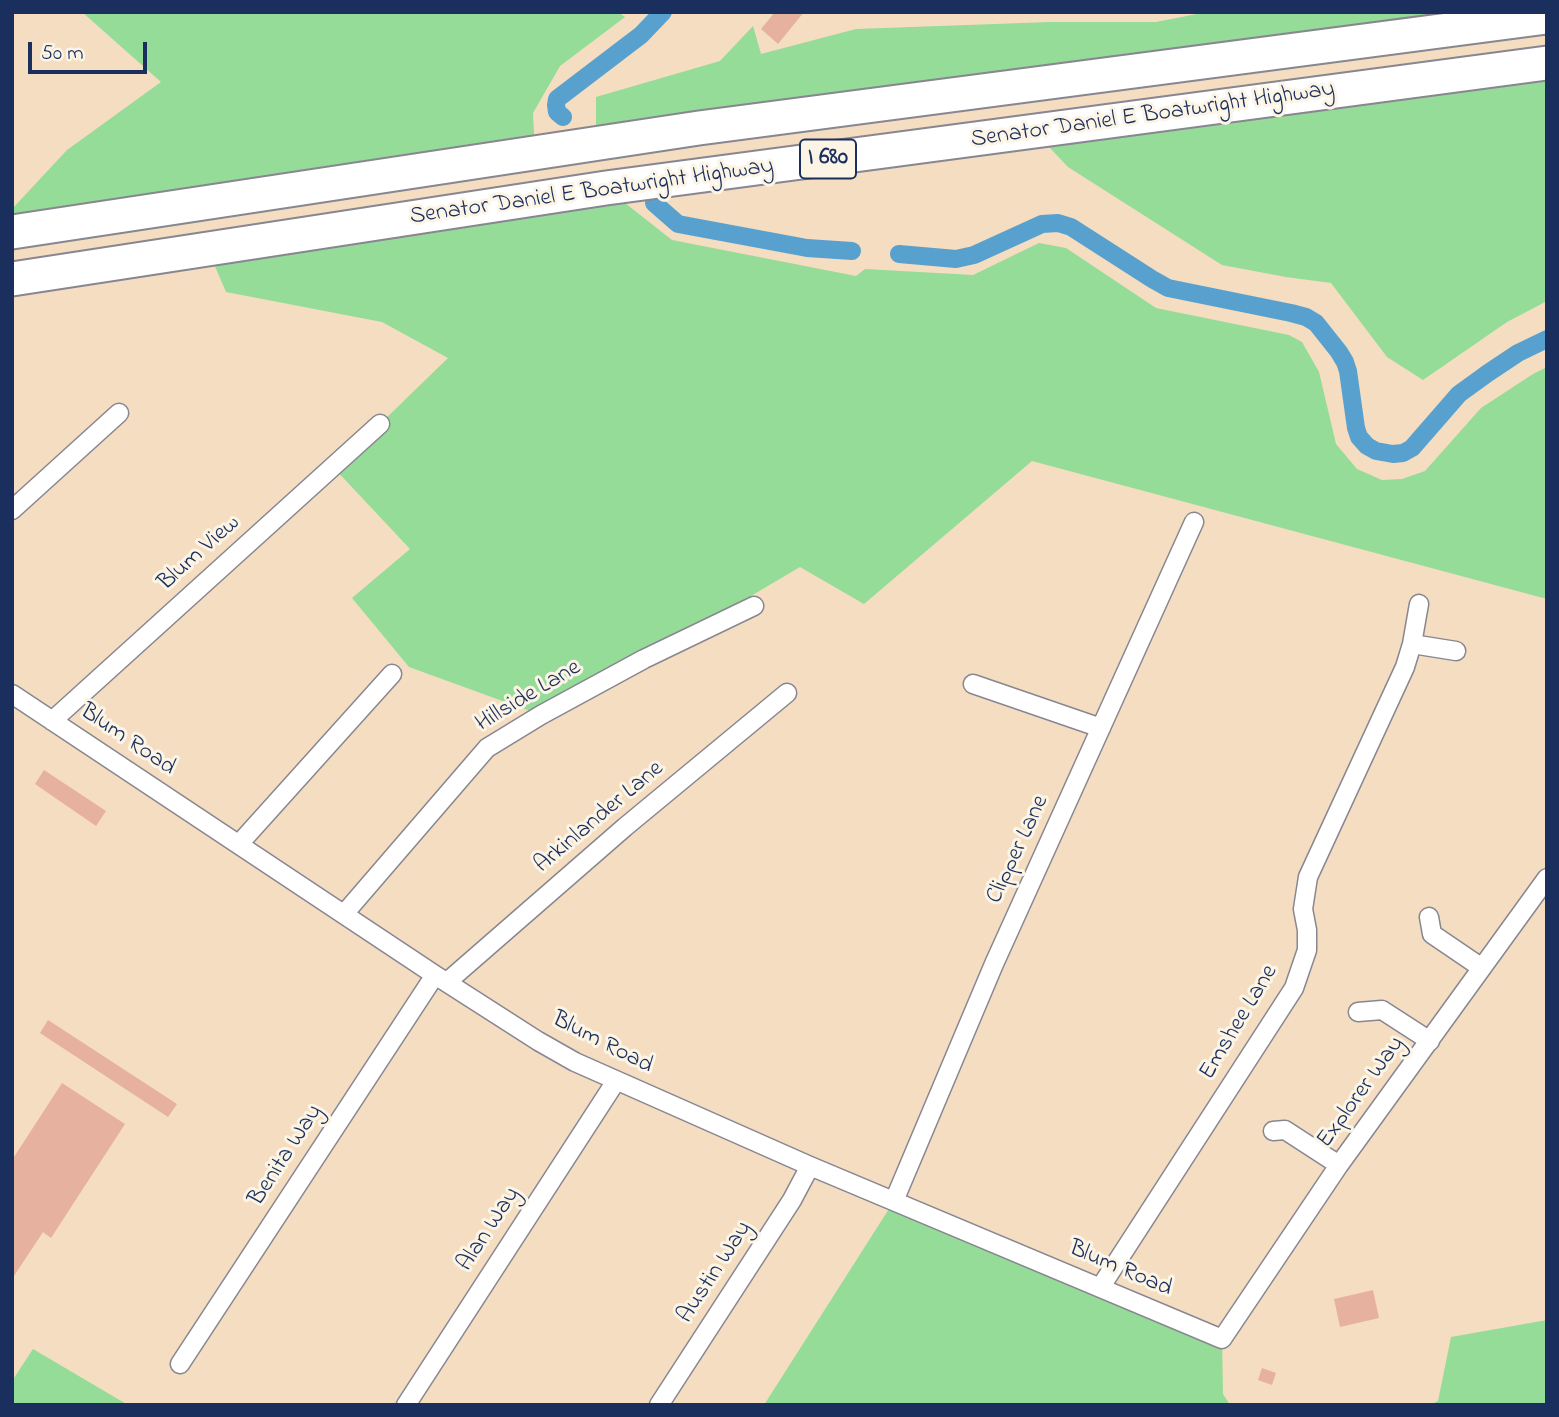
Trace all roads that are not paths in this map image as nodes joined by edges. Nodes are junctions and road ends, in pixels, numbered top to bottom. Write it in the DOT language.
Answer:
graph roads {
  1 [pos="1547,17"];
  2 [pos="1547,63"];
  3 [pos="12,232"];
  4 [pos="12,279"];
  5 [pos="119,413"];
  6 [pos="380,424"];
  7 [pos="12,510"];
  8 [pos="1194,522"];
  9 [pos="1419,604"];
  10 [pos="754,606"];
  11 [pos="1412,644"];
  12 [pos="1456,651"];
  13 [pos="391,674"];
  14 [pos="973,684"];
  15 [pos="787,693"];
  16 [pos="12,694"];
  17 [pos="52,721"];
  18 [pos="1101,728"];
  19 [pos="239,844"];
  20 [pos="1547,878"];
  21 [pos="344,914"];
  22 [pos="1429,917"];
  23 [pos="1482,968"];
  24 [pos="441,979"];
  25 [pos="1358,1012"];
  26 [pos="1430,1041"];
  27 [pos="616,1081"];
  28 [pos="1273,1131"];
  29 [pos="810,1166"];
  30 [pos="1339,1166"];
  31 [pos="894,1201"];
  32 [pos="1100,1288"];
  33 [pos="1222,1339"];
  34 [pos="180,1364"];
  35 [pos="406,1405"];
  36 [pos="659,1405"];
  1 -- 3 [label="highway, Senator Daniel E Boatwright Highway / I 680"];
  2 -- 4 [label="highway, Senator Daniel E Boatwright Highway / I 680"];
  5 -- 7 [label="street"];
  6 -- 17 [label="street, Blum View"];
  8 -- 18 [label="street, Clipper Lane"];
  9 -- 11 [label="street, Emshee Lane"];
  10 -- 21 [label="street, Hillside Lane"];
  11 -- 12 [label="street"];
  11 -- 32 [label="street, Emshee Lane"];
  13 -- 19 [label="street"];
  14 -- 18 [label="street"];
  15 -- 24 [label="street, Arkinlander Lane"];
  16 -- 17 [label="street, Blum Road"];
  17 -- 19 [label="street, Blum Road"];
  18 -- 31 [label="street, Clipper Lane"];
  19 -- 21 [label="street, Blum Road"];
  20 -- 23 [label="street, Explorer Way"];
  21 -- 24 [label="street, Blum Road"];
  22 -- 23 [label="street"];
  23 -- 26 [label="street, Explorer Way"];
  24 -- 27 [label="street, Blum Road"];
  24 -- 34 [label="street, Benita Way"];
  25 -- 26 [label="street"];
  26 -- 30 [label="street, Explorer Way"];
  27 -- 29 [label="street, Blum Road"];
  27 -- 35 [label="street, Alan Way"];
  28 -- 30 [label="street"];
  29 -- 31 [label="street, Blum Road"];
  29 -- 36 [label="street, Austin Way"];
  30 -- 33 [label="street, Explorer Way"];
  31 -- 32 [label="street, Blum Road"];
  32 -- 33 [label="street, Blum Road"];
}
